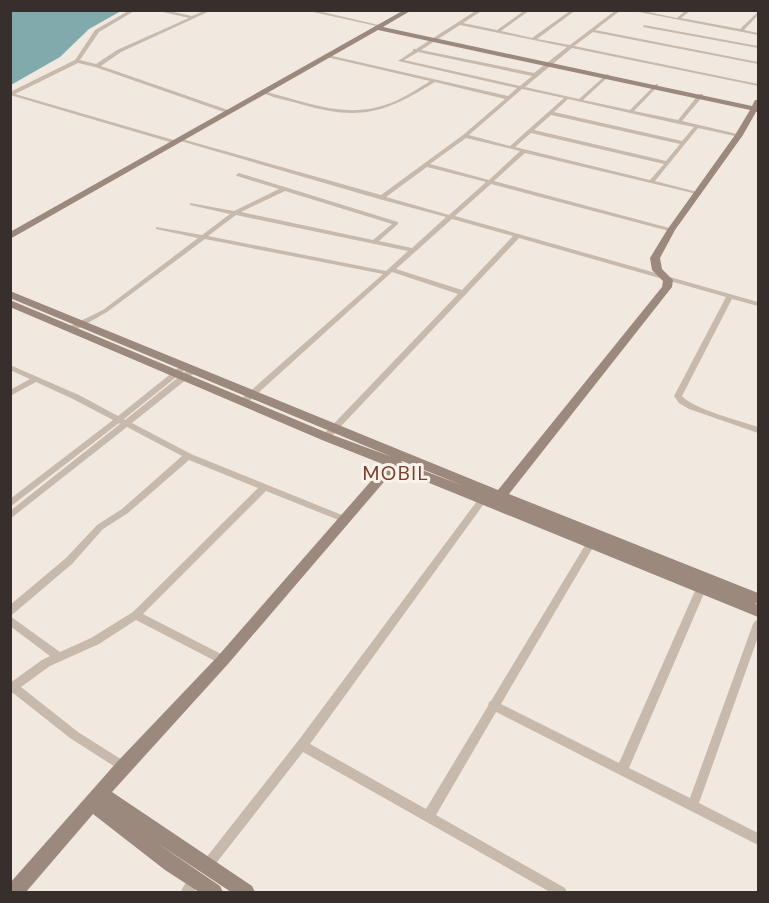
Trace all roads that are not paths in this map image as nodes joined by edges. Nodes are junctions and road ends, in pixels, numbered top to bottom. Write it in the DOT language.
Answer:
graph roads {
  1 [pos="134,10"];
  2 [pos="156,10"];
  3 [pos="210,10"];
  4 [pos="306,10"];
  5 [pos="409,10"];
  6 [pos="481,10"];
  7 [pos="528,10"];
  8 [pos="573,10"];
  9 [pos="619,10"];
  10 [pos="630,10"];
  11 [pos="689,10"];
  12 [pos="757,12"];
  13 [pos="657,16"];
  14 [pos="194,18"];
  15 [pos="678,19"];
  16 [pos="459,24"];
  17 [pos="378,26"];
  18 [pos="644,26"];
  19 [pos="593,31"];
  20 [pos="741,31"];
  21 [pos="496,32"];
  22 [pos="759,34"];
  23 [pos="631,38"];
  24 [pos="433,39"];
  25 [pos="533,39"];
  26 [pos="572,47"];
  27 [pos="759,47"];
  28 [pos="476,48"];
  29 [pos="415,50"];
  30 [pos="328,56"];
  31 [pos="463,60"];
  32 [pos="77,61"];
  33 [pos="759,63"];
  34 [pos="481,64"];
  35 [pos="548,64"];
  36 [pos="94,65"];
  37 [pos="535,75"];
  38 [pos="469,76"];
  39 [pos="606,76"];
  40 [pos="434,81"];
  41 [pos="759,85"];
  42 [pos="521,87"];
  43 [pos="654,87"];
  44 [pos="263,92"];
  45 [pos="700,96"];
  46 [pos="508,98"];
  47 [pos="568,98"];
  48 [pos="580,100"];
  49 [pos="757,107"];
  50 [pos="632,111"];
  51 [pos="229,112"];
  52 [pos="550,113"];
  53 [pos="679,122"];
  54 [pos="697,126"];
  55 [pos="530,130"];
  56 [pos="739,135"];
  57 [pos="465,136"];
  58 [pos="178,141"];
  59 [pos="682,143"];
  60 [pos="511,148"];
  61 [pos="524,151"];
  62 [pos="668,163"];
  63 [pos="427,165"];
  64 [pos="239,175"];
  65 [pos="492,181"];
  66 [pos="652,182"];
  67 [pos="284,189"];
  68 [pos="699,194"];
  69 [pos="381,198"];
  70 [pos="192,204"];
  71 [pos="235,213"];
  72 [pos="449,218"];
  73 [pos="158,228"];
  74 [pos="671,230"];
  75 [pos="10,236"];
  76 [pos="202,236"];
  77 [pos="517,236"];
  78 [pos="374,242"];
  79 [pos="412,250"];
  80 [pos="390,272"];
  81 [pos="668,280"];
  82 [pos="463,293"];
  83 [pos="10,294"];
  84 [pos="730,296"];
  85 [pos="10,303"];
  86 [pos="759,304"];
  87 [pos="76,326"];
  88 [pos="10,367"];
  89 [pos="186,371"];
  90 [pos="35,379"];
  91 [pos="10,394"];
  92 [pos="247,398"];
  93 [pos="122,421"];
  94 [pos="759,430"];
  95 [pos="330,433"];
  96 [pos="188,456"];
  97 [pos="396,459"];
  98 [pos="263,488"];
  99 [pos="493,499"];
  100 [pos="10,504"];
  101 [pos="10,516"];
  102 [pos="344,519"];
  103 [pos="594,538"];
  104 [pos="703,583"];
  105 [pos="759,599"];
  106 [pos="10,611"];
  107 [pos="759,611"];
  108 [pos="136,615"];
  109 [pos="10,620"];
  110 [pos="759,624"];
  111 [pos="59,657"];
  112 [pos="223,660"];
  113 [pos="12,688"];
  114 [pos="493,705"];
  115 [pos="302,745"];
  116 [pos="123,767"];
  117 [pos="622,771"];
  118 [pos="96,798"];
  119 [pos="693,805"];
  120 [pos="428,818"];
  121 [pos="759,839"];
  122 [pos="196,880"];
  123 [pos="15,892"];
  124 [pos="214,892"];
  125 [pos="246,892"];
  126 [pos="561,892"];
  1 -- 32 [label="street"];
  2 -- 14 [label="street"];
  3 -- 14 [label="street"];
  4 -- 17 [label="street"];
  5 -- 17 [label="street"];
  6 -- 16 [label="street"];
  7 -- 21 [label="street"];
  8 -- 25 [label="street"];
  9 -- 19 [label="street"];
  10 -- 13 [label="street"];
  11 -- 15 [label="street"];
  12 -- 20 [label="street"];
  13 -- 15 [label="street"];
  13 -- 18 [label="street"];
  14 -- 36 [label="street"];
  15 -- 20 [label="street"];
  16 -- 21 [label="street"];
  16 -- 24 [label="street"];
  17 -- 24 [label="street"];
  17 -- 30 [label="street"];
  18 -- 23 [label="street"];
  18 -- 27 [label="street"];
  19 -- 23 [label="street"];
  19 -- 26 [label="street"];
  20 -- 22 [label="street"];
  21 -- 25 [label="street"];
  23 -- 33 [label="street"];
  24 -- 28 [label="street"];
  24 -- 29 [label="street"];
  25 -- 26 [label="street"];
  26 -- 35 [label="street"];
  26 -- 41 [label="street"];
  28 -- 31 [label="street"];
  28 -- 35 [label="street"];
  29 -- 31 [label="street"];
  29 -- 38 [label="street"];
  30 -- 40 [label="street"];
  30 -- 44 [label="street"];
  31 -- 34 [label="street"];
  32 -- 36 [label="street"];
  32 -- 58 [label="street"];
  34 -- 37 [label="street"];
  34 -- 38 [label="street"];
  35 -- 37 [label="street"];
  35 -- 39 [label="street"];
  36 -- 51 [label="street"];
  37 -- 42 [label="street"];
  38 -- 42 [label="street"];
  39 -- 43 [label="street"];
  39 -- 48 [label="street"];
  40 -- 44 [label="street"];
  40 -- 46 [label="street"];
  42 -- 46 [label="street"];
  42 -- 47 [label="street"];
  43 -- 45 [label="street"];
  43 -- 50 [label="street"];
  44 -- 51 [label="street"];
  45 -- 49 [label="street"];
  45 -- 53 [label="street"];
  46 -- 57 [label="street"];
  47 -- 48 [label="street"];
  47 -- 52 [label="street"];
  48 -- 50 [label="street"];
  49 -- 56 [label="street"];
  50 -- 53 [label="street"];
  51 -- 58 [label="street"];
  52 -- 55 [label="street"];
  52 -- 59 [label="street"];
  53 -- 54 [label="street"];
  54 -- 56 [label="street"];
  54 -- 59 [label="street"];
  55 -- 60 [label="street"];
  55 -- 62 [label="street"];
  56 -- 68 [label="street"];
  57 -- 60 [label="street"];
  57 -- 63 [label="street"];
  58 -- 69 [label="street"];
  58 -- 75 [label="street"];
  59 -- 62 [label="street"];
  60 -- 61 [label="street"];
  61 -- 65 [label="street"];
  61 -- 66 [label="street"];
  62 -- 66 [label="street"];
  63 -- 65 [label="street"];
  63 -- 69 [label="street"];
  64 -- 67 [label="street"];
  65 -- 72 [label="street"];
  65 -- 74 [label="street"];
  66 -- 68 [label="street"];
  67 -- 71 [label="street"];
  67 -- 78 [label="street"];
  68 -- 74 [label="street"];
  69 -- 72 [label="street"];
  70 -- 71 [label="street"];
  71 -- 76 [label="street"];
  71 -- 78 [label="street"];
  72 -- 77 [label="street"];
  72 -- 79 [label="street"];
  73 -- 76 [label="street"];
  74 -- 81 [label="street"];
  76 -- 80 [label="street"];
  76 -- 87 [label="street"];
  77 -- 81 [label="street"];
  77 -- 82 [label="street"];
  78 -- 79 [label="street"];
  79 -- 80 [label="street"];
  80 -- 82 [label="street"];
  80 -- 92 [label="street"];
  81 -- 84 [label="street"];
  81 -- 99 [label="street"];
  82 -- 95 [label="street"];
  83 -- 87 [label="street"];
  84 -- 86 [label="street"];
  84 -- 94 [label="street"];
  85 -- 87 [label="street"];
  87 -- 89 [label="street"];
  88 -- 90 [label="street"];
  89 -- 92 [label="street"];
  89 -- 93 [label="street"];
  90 -- 91 [label="street"];
  90 -- 93 [label="street"];
  92 -- 95 [label="street"];
  93 -- 96 [label="street"];
  93 -- 100 [label="street"];
  93 -- 101 [label="street"];
  95 -- 97 [label="street"];
  96 -- 98 [label="street"];
  96 -- 106 [label="street"];
  97 -- 99 [label="street"];
  97 -- 99 [label="street"];
  97 -- 102 [label="street"];
  98 -- 102 [label="street"];
  98 -- 108 [label="street"];
  99 -- 103 [label="street"];
  99 -- 115 [label="street"];
  102 -- 112 [label="street"];
  103 -- 104 [label="street"];
  103 -- 114 [label="street"];
  104 -- 105 [label="street"];
  104 -- 107 [label="street"];
  104 -- 117 [label="street"];
  108 -- 111 [label="street"];
  108 -- 112 [label="street"];
  109 -- 111 [label="street"];
  110 -- 119 [label="street"];
  111 -- 113 [label="street"];
  112 -- 116 [label="street"];
  113 -- 116 [label="street"];
  114 -- 117 [label="street"];
  114 -- 120 [label="street"];
  115 -- 120 [label="street"];
  115 -- 122 [label="street"];
  116 -- 118 [label="street"];
  117 -- 119 [label="street"];
  118 -- 122 [label="street"];
  118 -- 123 [label="street"];
  119 -- 121 [label="street"];
  120 -- 126 [label="street"];
  122 -- 124 [label="street"];
  122 -- 125 [label="street"];
}
